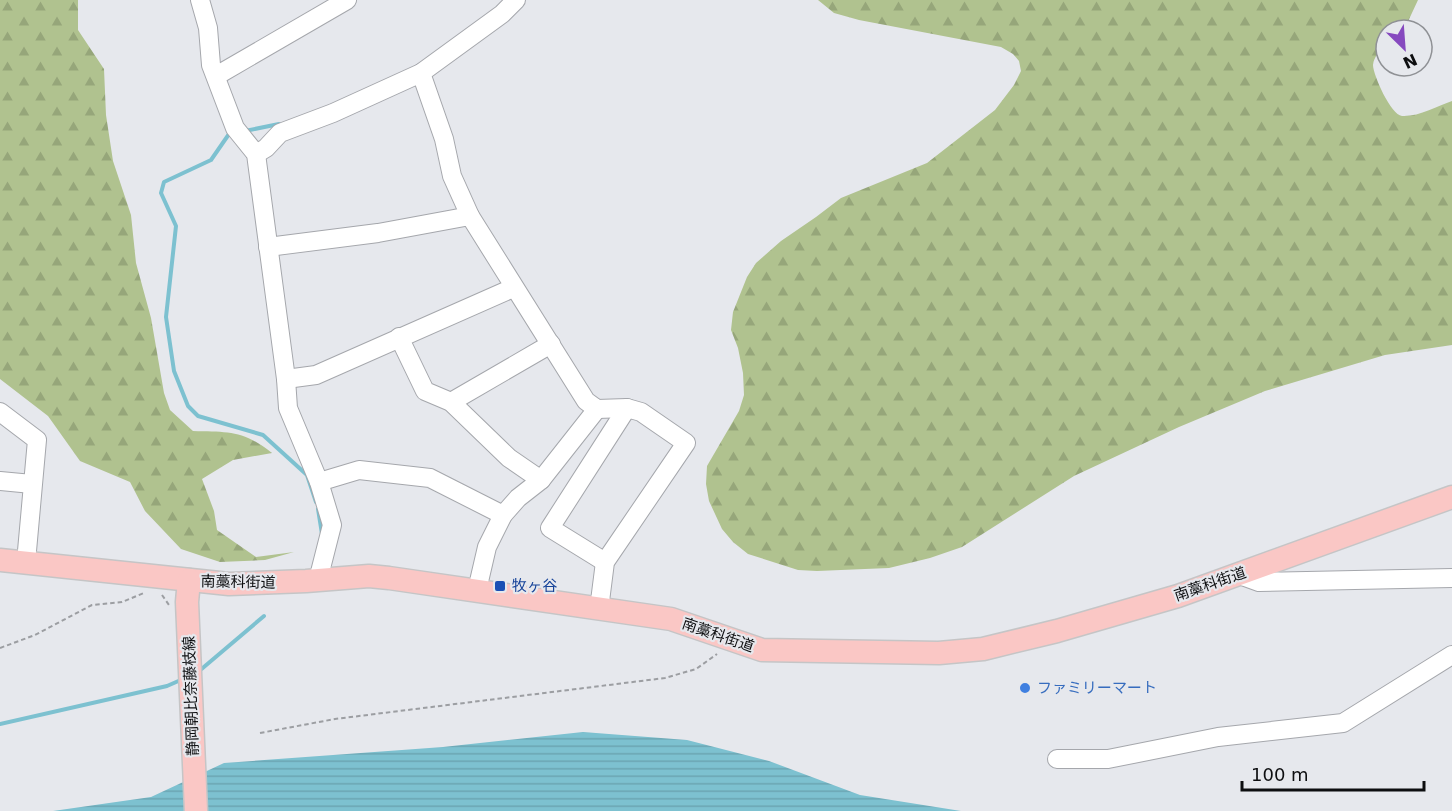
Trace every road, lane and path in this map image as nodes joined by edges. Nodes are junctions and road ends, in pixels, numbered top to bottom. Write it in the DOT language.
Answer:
graph roads {
  1 [pos="200,0"];
  2 [pos="347,0"];
  3 [pos="516,0"];
  4 [pos="422,73"];
  5 [pos="216,76"];
  6 [pos="256,154"];
  7 [pos="470,216"];
  8 [pos="268,247"];
  9 [pos="513,288"];
  10 [pos="399,337"];
  11 [pos="551,344"];
  12 [pos="286,379"];
  13 [pos="451,402"];
  14 [pos="627,408"];
  15 [pos="597,409"];
  16 [pos="0,412"];
  17 [pos="541,480"];
  18 [pos="0,481"];
  19 [pos="319,482"];
  20 [pos="32,484"];
  21 [pos="1452,497"];
  22 [pos="503,515"];
  23 [pos="0,560"];
  24 [pos="26,562"];
  25 [pos="605,562"];
  26 [pos="1237,574"];
  27 [pos="1452,578"];
  28 [pos="189,580"];
  29 [pos="318,580"];
  30 [pos="150,590"];
  31 [pos="477,590"];
  32 [pos="159,592"];
  33 [pos="170,606"];
  34 [pos="599,609"];
  35 [pos="0,648"];
  36 [pos="720,652"];
  37 [pos="1452,655"];
  38 [pos="260,733"];
  39 [pos="1057,759"];
  40 [pos="196,811"];
  1 -- 5 [label="street"];
  2 -- 5 [label="street"];
  3 -- 4 [label="street"];
  4 -- 6 [label="street"];
  4 -- 7 [label="street"];
  5 -- 6 [label="street"];
  6 -- 8 [label="street"];
  7 -- 8 [label="street"];
  7 -- 9 [label="street"];
  8 -- 12 [label="street"];
  9 -- 10 [label="street"];
  9 -- 11 [label="street"];
  10 -- 12 [label="street"];
  10 -- 13 [label="street"];
  11 -- 13 [label="street"];
  11 -- 15 [label="street"];
  12 -- 19 [label="street"];
  13 -- 17 [label="street"];
  14 -- 15 [label="street"];
  14 -- 25 [label="street"];
  14 -- 25 [label="street"];
  15 -- 17 [label="street"];
  16 -- 20 [label="street"];
  17 -- 22 [label="street"];
  18 -- 20 [label="street"];
  19 -- 22 [label="street"];
  19 -- 29 [label="street"];
  20 -- 24 [label="street"];
  21 -- 26 [label="main road, 南藁科街道"];
  22 -- 31 [label="street"];
  23 -- 24 [label="main road, 南藁科街道"];
  24 -- 28 [label="main road, 南藁科街道"];
  25 -- 34 [label="street"];
  26 -- 27 [label="street"];
  26 -- 34 [label="main road, 南藁科街道"];
  28 -- 29 [label="main road, 南藁科街道"];
  28 -- 40 [label="main road, 静岡朝比奈藤枝線"];
  29 -- 31 [label="main road, 南藁科街道"];
  30 -- 35 [label="path"];
  31 -- 34 [label="main road, 南藁科街道"];
  32 -- 33 [label="path"];
  36 -- 38 [label="path"];
  37 -- 39 [label="street"];
}
